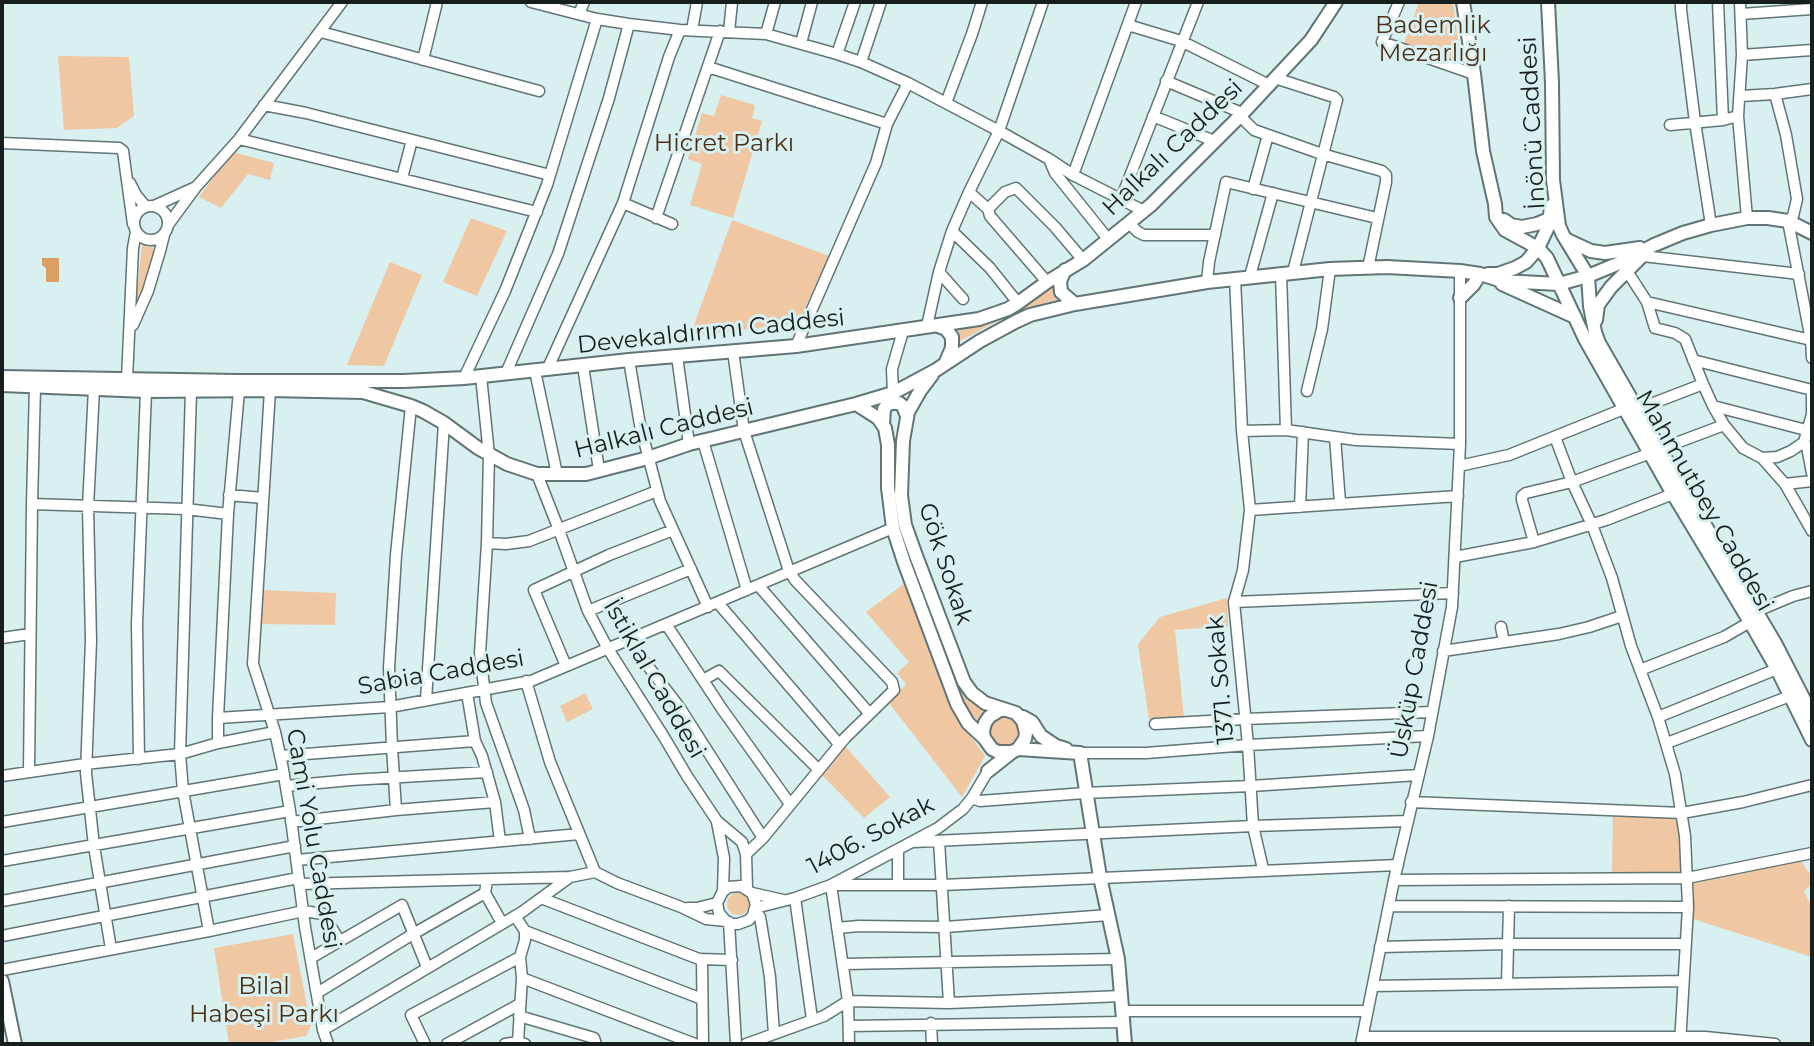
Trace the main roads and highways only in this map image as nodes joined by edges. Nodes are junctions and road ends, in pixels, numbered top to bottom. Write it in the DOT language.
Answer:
graph roads {
  1 [pos="1335,2"];
  2 [pos="1463,2"];
  3 [pos="1548,2"];
  4 [pos="1553,180"];
  5 [pos="1496,204"];
  6 [pos="1550,215"];
  7 [pos="1812,233"];
  8 [pos="1567,240"];
  9 [pos="1654,245"];
  10 [pos="1538,248"];
  11 [pos="1065,270"];
  12 [pos="1480,274"];
  13 [pos="1588,276"];
  14 [pos="1559,284"];
  15 [pos="1460,298"];
  16 [pos="1018,303"];
  17 [pos="1075,304"];
  18 [pos="1575,317"];
  19 [pos="929,326"];
  20 [pos="1595,332"];
  21 [pos="940,367"];
  22 [pos="2,377"];
  23 [pos="404,381"];
  24 [pos="2,385"];
  25 [pos="392,401"];
  26 [pos="856,404"];
  27 [pos="1632,408"];
  28 [pos="907,416"];
  29 [pos="883,425"];
  30 [pos="1655,451"];
  31 [pos="932,617"];
  32 [pos="1754,617"];
  33 [pos="1014,713"];
  34 [pos="1812,715"];
  35 [pos="1812,740"];
  36 [pos="986,741"];
  37 [pos="1015,750"];
  38 [pos="1080,753"];
  39 [pos="2,981"];
  40 [pos="15,1044"];
  41 [pos="1125,1044"];
  1 -- 11 [label="main road, Halkalı Caddesi"];
  2 -- 5 [label="main road"];
  3 -- 4 [label="main road, İnönü Caddesi"];
  4 -- 6 [label="main road"];
  4 -- 8 [label="main road, İnönü Caddesi"];
  5 -- 6 [label="main road"];
  5 -- 10 [label="main road"];
  6 -- 10 [label="main road"];
  7 -- 9 [label="main road"];
  8 -- 9 [label="main road"];
  8 -- 13 [label="main road, İnönü Caddesi"];
  9 -- 13 [label="main road"];
  9 -- 20 [label="main road"];
  10 -- 12 [label="main road"];
  10 -- 14 [label="main road"];
  11 -- 16 [label="main road, Halkalı Caddesi"];
  11 -- 17 [label="main road"];
  12 -- 14 [label="main road"];
  12 -- 15 [label="main road"];
  12 -- 17 [label="main road"];
  12 -- 18 [label="main road"];
  13 -- 14 [label="main road"];
  13 -- 20 [label="main road, Mahmutbey Caddesi"];
  14 -- 18 [label="main road, Mahmutbey Caddesi"];
  16 -- 19 [label="main road, Devekaldırımı Caddesi"];
  17 -- 21 [label="main road, Halkalı Caddesi"];
  18 -- 27 [label="main road, Mahmutbey Caddesi"];
  19 -- 21 [label="main road"];
  19 -- 23 [label="main road, Devekaldırımı Caddesi"];
  20 -- 27 [label="main road, Mahmutbey Caddesi"];
  21 -- 26 [label="main road, Halkalı Caddesi"];
  21 -- 28 [label="main road, Gök Sokak"];
  22 -- 23 [label="main road"];
  23 -- 25 [label="main road"];
  24 -- 25 [label="main road, Halkalı Caddesi"];
  25 -- 26 [label="main road, Halkalı Caddesi"];
  26 -- 29 [label="main road"];
  27 -- 30 [label="main road, Mahmutbey Caddesi"];
  28 -- 29 [label="main road"];
  28 -- 31 [label="main road, Gök Sokak"];
  29 -- 31 [label="main road, Gök Sokak"];
  30 -- 32 [label="main road, Mahmutbey Caddesi"];
  30 -- 32 [label="main road, Mahmutbey Caddesi"];
  31 -- 33 [label="main road, Gök Sokak"];
  31 -- 36 [label="main road, Gök Sokak"];
  32 -- 34 [label="main road, Mahmutbey Caddesi"];
  32 -- 35 [label="main road, Mahmutbey Caddesi"];
  33 -- 36 [label="main road"];
  33 -- 37 [label="main road"];
  33 -- 38 [label="main road, Gök Sokak"];
  36 -- 37 [label="main road"];
  36 -- 37 [label="main road"];
  37 -- 38 [label="main road"];
  38 -- 41 [label="main road"];
  39 -- 40 [label="main road"];
}
